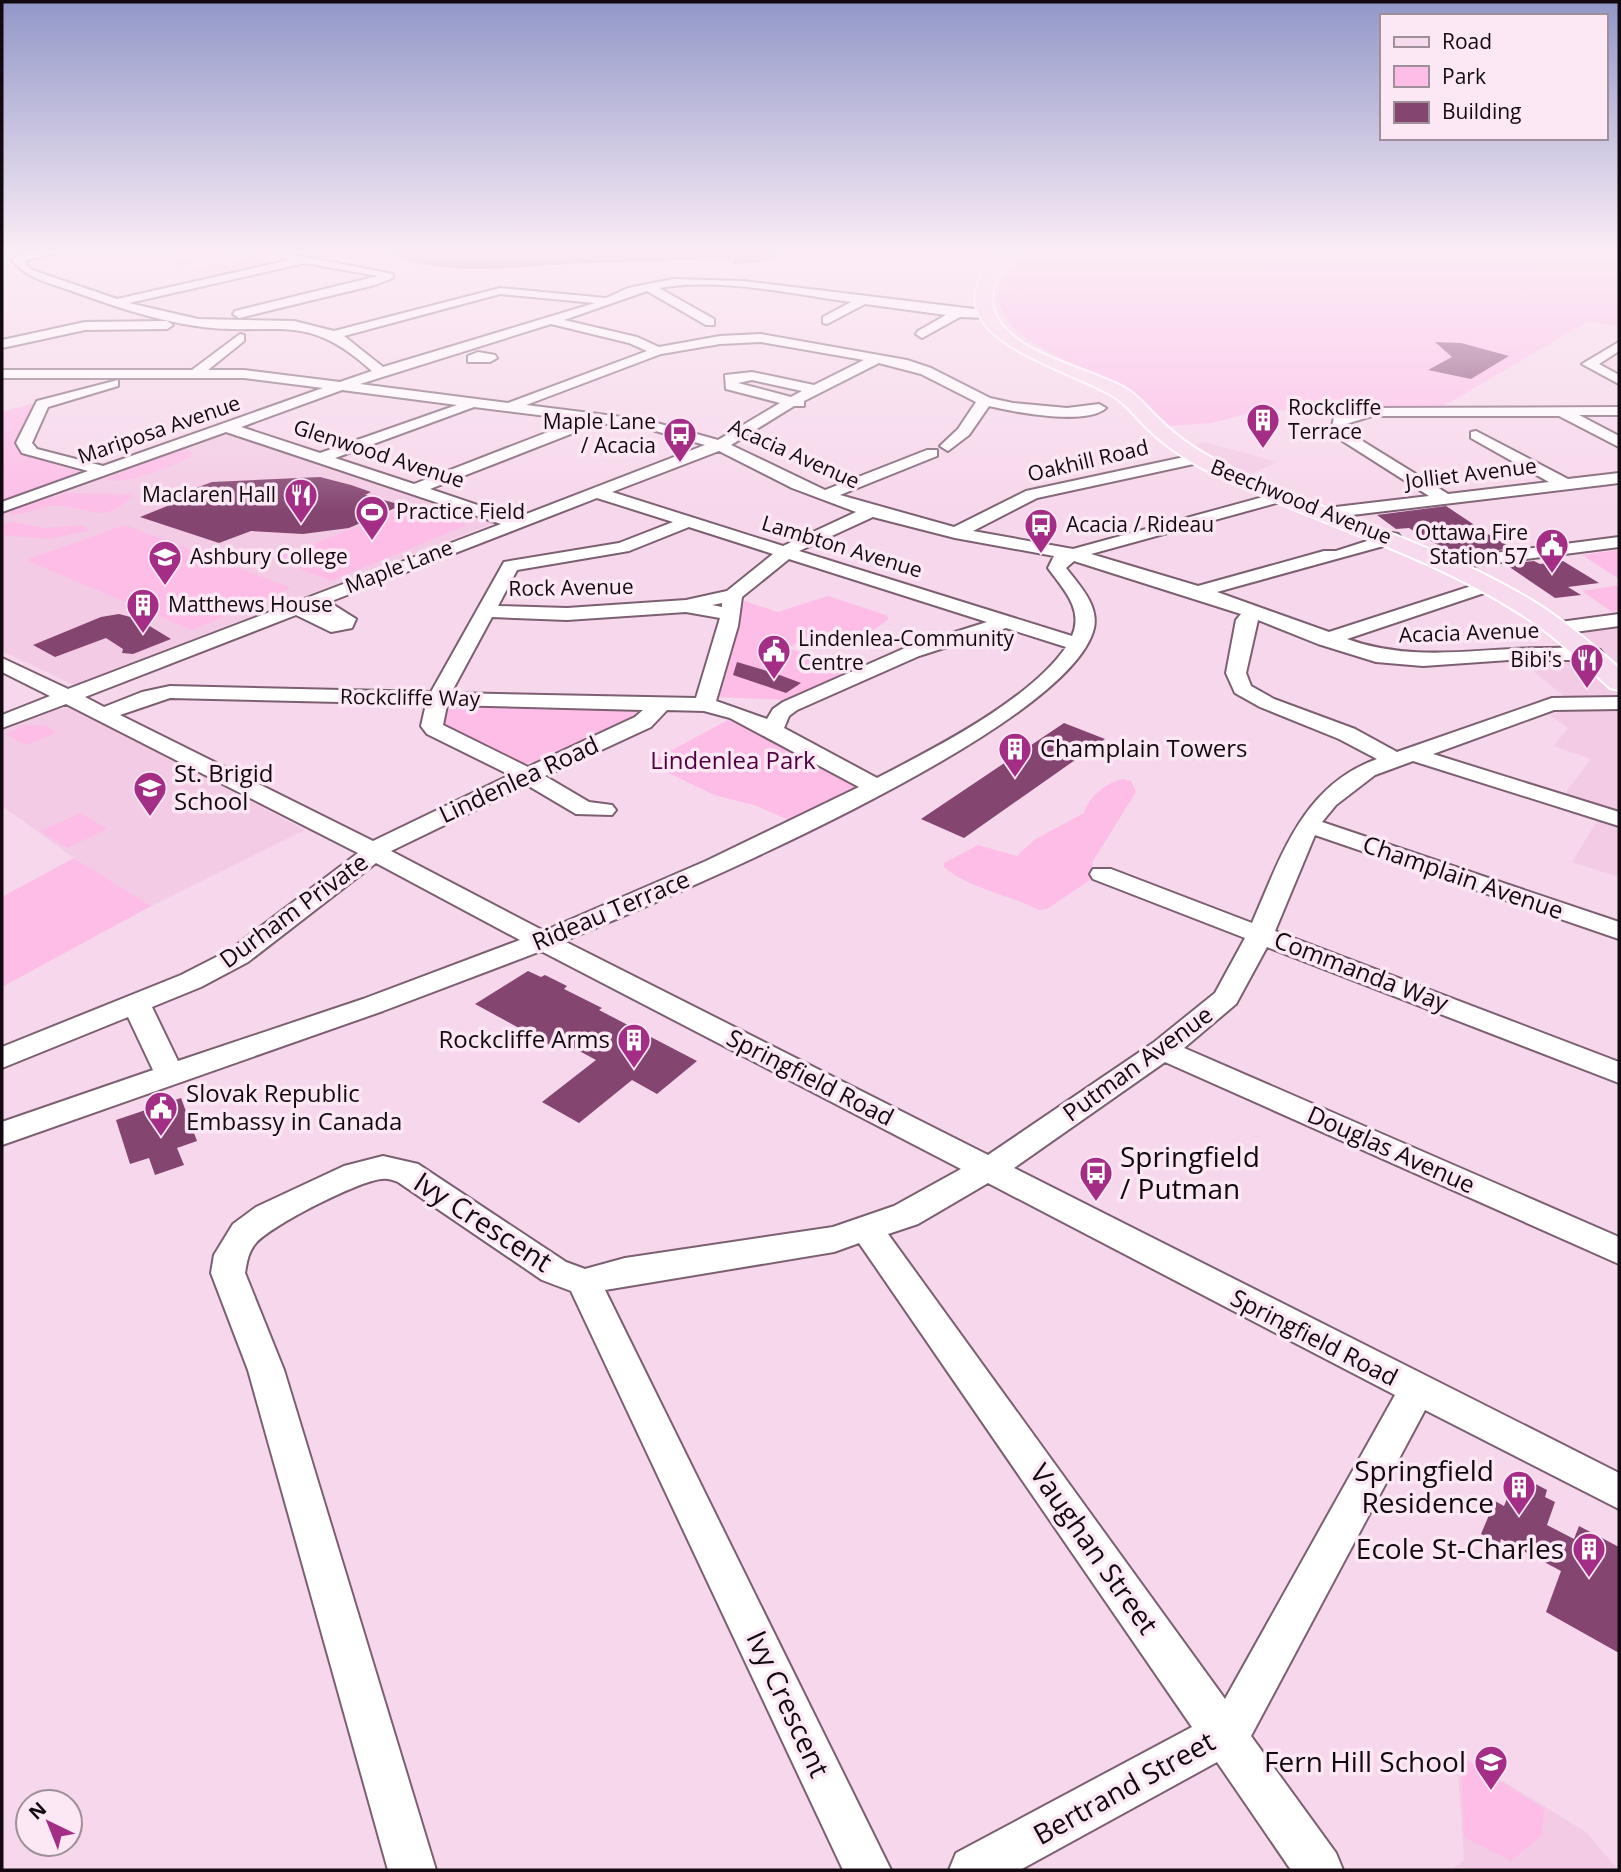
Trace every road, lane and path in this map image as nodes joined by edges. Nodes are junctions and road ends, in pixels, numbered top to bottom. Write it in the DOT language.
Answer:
graph roads {
  1 [pos="28,338"];
  2 [pos="240,338"];
  3 [pos="342,338"];
  4 [pos="491,338"];
  5 [pos="625,338"];
  6 [pos="735,338"];
  7 [pos="763,338"];
  8 [pos="1009,338"];
  9 [pos="2,344"];
  10 [pos="1619,346"];
  11 [pos="453,350"];
  12 [pos="657,351"];
  13 [pos="476,357"];
  14 [pos="879,358"];
  15 [pos="197,372"];
  16 [pos="381,372"];
  17 [pos="145,373"];
  18 [pos="2,374"];
  19 [pos="1619,380"];
  20 [pos="341,388"];
  21 [pos="816,390"];
  22 [pos="986,401"];
  23 [pos="792,402"];
  24 [pos="828,402"];
  25 [pos="476,403"];
  26 [pos="508,407"];
  27 [pos="1099,408"];
  28 [pos="1559,411"];
  29 [pos="1619,411"];
  30 [pos="599,417"];
  31 [pos="229,428"];
  32 [pos="1476,435"];
  33 [pos="1619,442"];
  34 [pos="720,444"];
  35 [pos="948,446"];
  36 [pos="932,453"];
  37 [pos="1198,458"];
  38 [pos="318,459"];
  39 [pos="106,471"];
  40 [pos="1619,478"];
  41 [pos="1565,484"];
  42 [pos="414,490"];
  43 [pos="595,492"];
  44 [pos="824,496"];
  45 [pos="1285,496"];
  46 [pos="1444,498"];
  47 [pos="2,507"];
  48 [pos="870,512"];
  49 [pos="1327,513"];
  50 [pos="686,522"];
  51 [pos="515,523"];
  52 [pos="955,533"];
  53 [pos="1391,538"];
  54 [pos="1619,542"];
  55 [pos="461,543"];
  56 [pos="785,553"];
  57 [pos="1070,554"];
  58 [pos="1448,565"];
  59 [pos="510,566"];
  60 [pos="1490,585"];
  61 [pos="1198,592"];
  62 [pos="490,603"];
  63 [pos="730,604"];
  64 [pos="1254,613"];
  65 [pos="1619,620"];
  66 [pos="1005,622"];
  67 [pos="1560,628"];
  68 [pos="1325,640"];
  69 [pos="1077,644"];
  70 [pos="1593,654"];
  71 [pos="2,664"];
  72 [pos="1619,682"];
  73 [pos="70,696"];
  74 [pos="439,698"];
  75 [pos="1619,703"];
  76 [pos="660,705"];
  77 [pos="711,706"];
  78 [pos="790,706"];
  79 [pos="104,714"];
  80 [pos="2,722"];
  81 [pos="773,728"];
  82 [pos="1406,757"];
  83 [pos="527,775"];
  84 [pos="878,788"];
  85 [pos="604,810"];
  86 [pos="1619,819"];
  87 [pos="1307,825"];
  88 [pos="375,852"];
  89 [pos="1102,874"];
  90 [pos="1619,931"];
  91 [pos="1261,933"];
  92 [pos="545,941"];
  93 [pos="136,1004"];
  94 [pos="1163,1050"];
  95 [pos="2,1058"];
  96 [pos="1619,1073"];
  97 [pos="170,1074"];
  98 [pos="2,1134"];
  99 [pos="986,1168"];
  100 [pos="867,1229"];
  101 [pos="1619,1251"];
  102 [pos="585,1282"];
  103 [pos="1416,1391"];
  104 [pos="1619,1492"];
  105 [pos="1224,1734"];
  106 [pos="412,1870"];
  107 [pos="867,1870"];
  108 [pos="973,1870"];
  109 [pos="1319,1870"];
  1 -- 9 [label="street"];
  2 -- 15 [label="street"];
  3 -- 16 [label="street"];
  4 -- 11 [label="street, Mariposa Avenue"];
  5 -- 12 [label="street"];
  6 -- 12 [label="street"];
  7 -- 14 [label="street"];
  8 -- 37 [label="main road, Beechwood Avenue"];
  10 -- 19 [label="street"];
  11 -- 13 [label="street"];
  11 -- 16 [label="street, Mariposa Avenue"];
  12 -- 26 [label="street"];
  14 -- 21 [label="street, Maple Lane"];
  14 -- 22 [label="street"];
  15 -- 17 [label="street, Acacia Avenue"];
  15 -- 20 [label="street, Acacia Avenue"];
  16 -- 20 [label="street, Mariposa Avenue"];
  17 -- 18 [label="street, Acacia Avenue"];
  17 -- 39 [label="street"];
  20 -- 25 [label="street, Acacia Avenue"];
  20 -- 31 [label="street, Mariposa Avenue"];
  21 -- 23 [label="street, Maple Lane"];
  21 -- 23 [label="street"];
  22 -- 27 [label="street"];
  22 -- 35 [label="street"];
  23 -- 24 [label="street"];
  23 -- 34 [label="street, Maple Lane"];
  25 -- 26 [label="street, Acacia Avenue"];
  25 -- 38 [label="street"];
  26 -- 30 [label="street, Acacia Avenue"];
  28 -- 29 [label="street"];
  28 -- 33 [label="street"];
  28 -- 46 [label="street"];
  30 -- 34 [label="street, Acacia Avenue"];
  30 -- 42 [label="street"];
  31 -- 38 [label="street, Glenwood Avenue"];
  31 -- 39 [label="street, Mariposa Avenue"];
  32 -- 41 [label="street"];
  34 -- 43 [label="street, Maple Lane"];
  34 -- 44 [label="street, Acacia Avenue"];
  36 -- 44 [label="street"];
  37 -- 45 [label="main road, Beechwood Avenue"];
  37 -- 52 [label="street, Oakhill Road"];
  38 -- 42 [label="street, Glenwood Avenue"];
  39 -- 47 [label="street, Mariposa Avenue"];
  40 -- 41 [label="street, Jolliet Avenue"];
  41 -- 46 [label="street, Jolliet Avenue"];
  42 -- 51 [label="street, Glenwood Avenue"];
  43 -- 50 [label="street, Lambton Avenue"];
  43 -- 51 [label="street, Maple Lane"];
  44 -- 48 [label="street, Acacia Avenue"];
  45 -- 49 [label="main road, Beechwood Avenue"];
  45 -- 57 [label="street"];
  46 -- 49 [label="street, Jolliet Avenue"];
  48 -- 52 [label="street, Acacia Avenue"];
  48 -- 56 [label="street"];
  49 -- 53 [label="main road, Beechwood Avenue"];
  50 -- 56 [label="street, Lambton Avenue"];
  50 -- 59 [label="street"];
  51 -- 55 [label="street, Maple Lane"];
  52 -- 57 [label="street, Acacia Avenue"];
  53 -- 58 [label="main road, Beechwood Avenue"];
  53 -- 61 [label="street"];
  54 -- 58 [label="street"];
  55 -- 59 [label="street"];
  55 -- 73 [label="street, Maple Lane"];
  56 -- 63 [label="street"];
  56 -- 66 [label="street, Lambton Avenue"];
  57 -- 61 [label="street, Acacia Avenue"];
  57 -- 69 [label="street, Rideau Terrace"];
  58 -- 60 [label="main road, Beechwood Avenue"];
  59 -- 62 [label="street"];
  60 -- 67 [label="main road, Beechwood Avenue"];
  60 -- 68 [label="street"];
  61 -- 64 [label="street, Acacia Avenue"];
  62 -- 63 [label="street, Rock Avenue"];
  62 -- 74 [label="street"];
  63 -- 77 [label="street"];
  64 -- 68 [label="street, Acacia Avenue"];
  64 -- 82 [label="street"];
  65 -- 67 [label="street"];
  66 -- 69 [label="street, Lambton Avenue"];
  66 -- 78 [label="street"];
  67 -- 70 [label="main road, Beechwood Avenue"];
  68 -- 70 [label="street, Acacia Avenue"];
  69 -- 84 [label="street, Rideau Terrace"];
  70 -- 72 [label="main road, Beechwood Avenue"];
  71 -- 73 [label="street, Springfield Road"];
  73 -- 79 [label="street, Springfield Road"];
  73 -- 80 [label="street, Maple Lane"];
  74 -- 76 [label="street, Rockcliffe Way"];
  74 -- 79 [label="street, Rockcliffe Way"];
  74 -- 83 [label="street"];
  75 -- 82 [label="street, Putman Avenue"];
  76 -- 77 [label="street, Rockcliffe Way"];
  76 -- 83 [label="street, Lindenlea Road"];
  77 -- 78 [label="street, Rockcliffe Way"];
  77 -- 81 [label="street, Rockcliffe Way"];
  78 -- 81 [label="street"];
  79 -- 88 [label="street, Springfield Road"];
  81 -- 84 [label="street, Rockcliffe Way"];
  82 -- 86 [label="street"];
  82 -- 87 [label="street, Putman Avenue"];
  83 -- 85 [label="street"];
  83 -- 88 [label="street, Lindenlea Road"];
  84 -- 92 [label="street, Rideau Terrace"];
  87 -- 90 [label="street, Champlain Avenue"];
  87 -- 91 [label="street, Putman Avenue"];
  88 -- 92 [label="street, Springfield Road"];
  88 -- 93 [label="street, Durham Private"];
  89 -- 91 [label="street, Commanda Way"];
  91 -- 94 [label="street, Putman Avenue"];
  91 -- 96 [label="street, Commanda Way"];
  92 -- 97 [label="street, Rideau Terrace"];
  92 -- 99 [label="street, Springfield Road"];
  93 -- 95 [label="street, Durham Private"];
  93 -- 97 [label="street"];
  94 -- 99 [label="street, Putman Avenue"];
  94 -- 101 [label="street, Douglas Avenue"];
  97 -- 98 [label="street, Rideau Terrace"];
  99 -- 100 [label="street, Putman Avenue"];
  99 -- 103 [label="street, Springfield Road"];
  100 -- 102 [label="street, Putman Avenue"];
  100 -- 105 [label="street, Vaughan Street"];
  102 -- 106 [label="street, Ivy Crescent"];
  102 -- 107 [label="street, Ivy Crescent"];
  103 -- 104 [label="street, Springfield Road"];
  103 -- 105 [label="street, Bertrand Street"];
  105 -- 108 [label="street, Bertrand Street"];
  105 -- 109 [label="street, Vaughan Street"];
}
